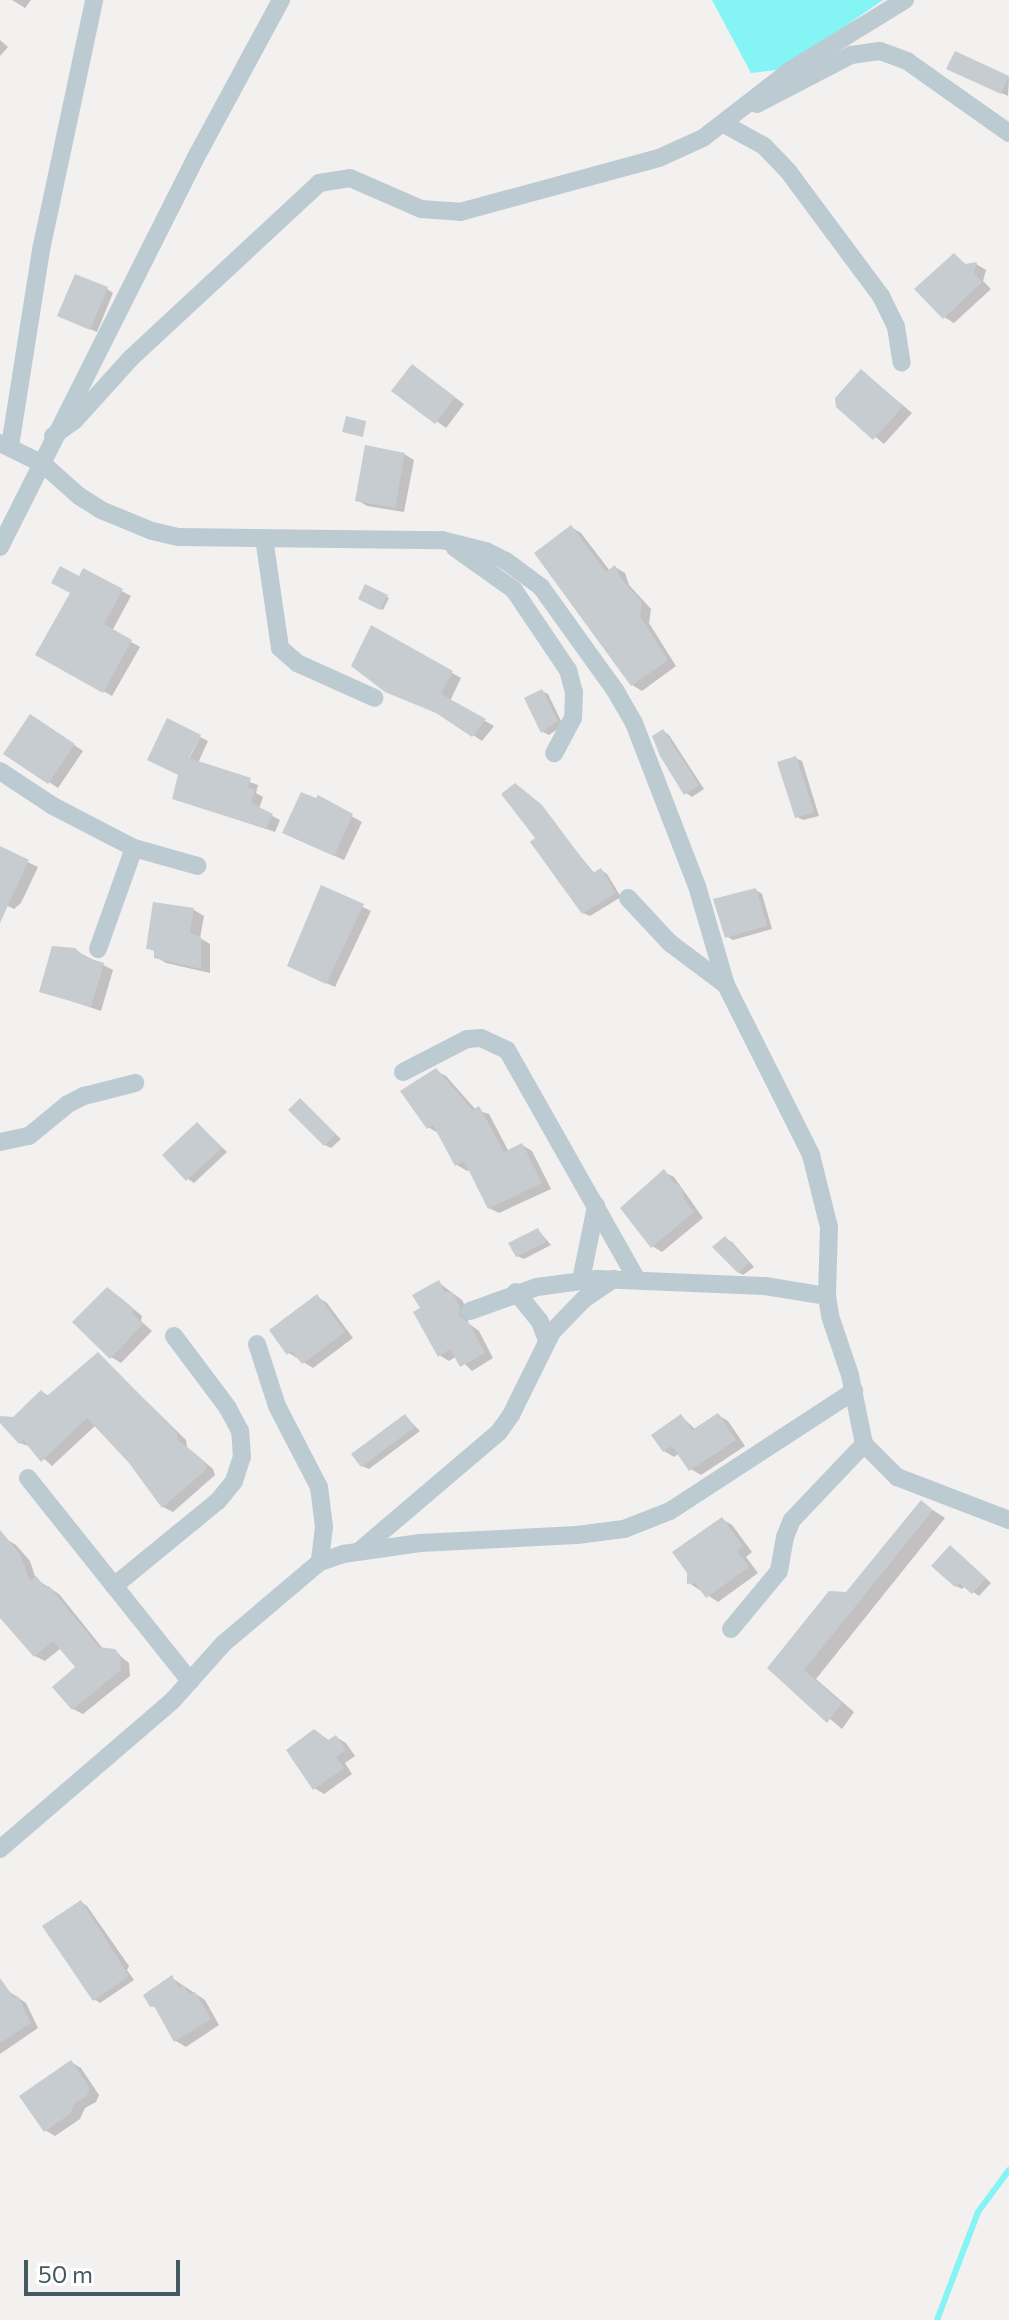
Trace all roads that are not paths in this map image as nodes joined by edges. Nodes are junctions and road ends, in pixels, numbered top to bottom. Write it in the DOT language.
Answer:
graph roads {
  1 [pos="94,0"];
  2 [pos="281,0"];
  3 [pos="905,0"];
  4 [pos="743,109"];
  5 [pos="724,124"];
  6 [pos="1009,133"];
  7 [pos="902,363"];
  8 [pos="53,436"];
  9 [pos="5,444"];
  10 [pos="43,464"];
  11 [pos="264,538"];
  12 [pos="442,540"];
  13 [pos="0,547"];
  14 [pos="375,698"];
  15 [pos="554,753"];
  16 [pos="0,771"];
  17 [pos="134,848"];
  18 [pos="198,866"];
  19 [pos="628,898"];
  20 [pos="98,949"];
  21 [pos="726,985"];
  22 [pos="403,1072"];
  23 [pos="135,1083"];
  24 [pos="0,1142"];
  25 [pos="596,1206"];
  26 [pos="614,1279"];
  27 [pos="581,1280"];
  28 [pos="637,1280"];
  29 [pos="516,1292"];
  30 [pos="827,1296"];
  31 [pos="470,1311"];
  32 [pos="174,1336"];
  33 [pos="547,1340"];
  34 [pos="257,1344"];
  35 [pos="854,1391"];
  36 [pos="864,1444"];
  37 [pos="28,1478"];
  38 [pos="1009,1520"];
  39 [pos="357,1553"];
  40 [pos="320,1562"];
  41 [pos="114,1586"];
  42 [pos="731,1629"];
  43 [pos="190,1681"];
  44 [pos="0,1849"];
  1 -- 9 [label="street"];
  2 -- 8 [label="street"];
  3 -- 4 [label="street"];
  4 -- 5 [label="street"];
  4 -- 6 [label="street"];
  5 -- 7 [label="street"];
  5 -- 8 [label="street"];
  8 -- 10 [label="street"];
  9 -- 10 [label="street"];
  10 -- 11 [label="street"];
  10 -- 13 [label="street"];
  11 -- 12 [label="street"];
  11 -- 14 [label="street"];
  12 -- 15 [label="street"];
  12 -- 21 [label="street"];
  16 -- 17 [label="street"];
  17 -- 18 [label="street"];
  17 -- 20 [label="street"];
  19 -- 21 [label="street"];
  21 -- 30 [label="street"];
  22 -- 25 [label="street"];
  23 -- 24 [label="street"];
  25 -- 27 [label="street"];
  25 -- 28 [label="street"];
  26 -- 27 [label="street"];
  26 -- 28 [label="street"];
  26 -- 33 [label="street"];
  27 -- 29 [label="street"];
  28 -- 30 [label="street"];
  29 -- 31 [label="street"];
  29 -- 33 [label="street"];
  30 -- 35 [label="street"];
  32 -- 41 [label="street"];
  33 -- 39 [label="street"];
  34 -- 40 [label="street"];
  35 -- 36 [label="street"];
  35 -- 39 [label="street"];
  36 -- 38 [label="street"];
  36 -- 42 [label="street"];
  37 -- 41 [label="street"];
  39 -- 40 [label="street"];
  40 -- 43 [label="street"];
  41 -- 43 [label="street"];
  43 -- 44 [label="street"];
}
